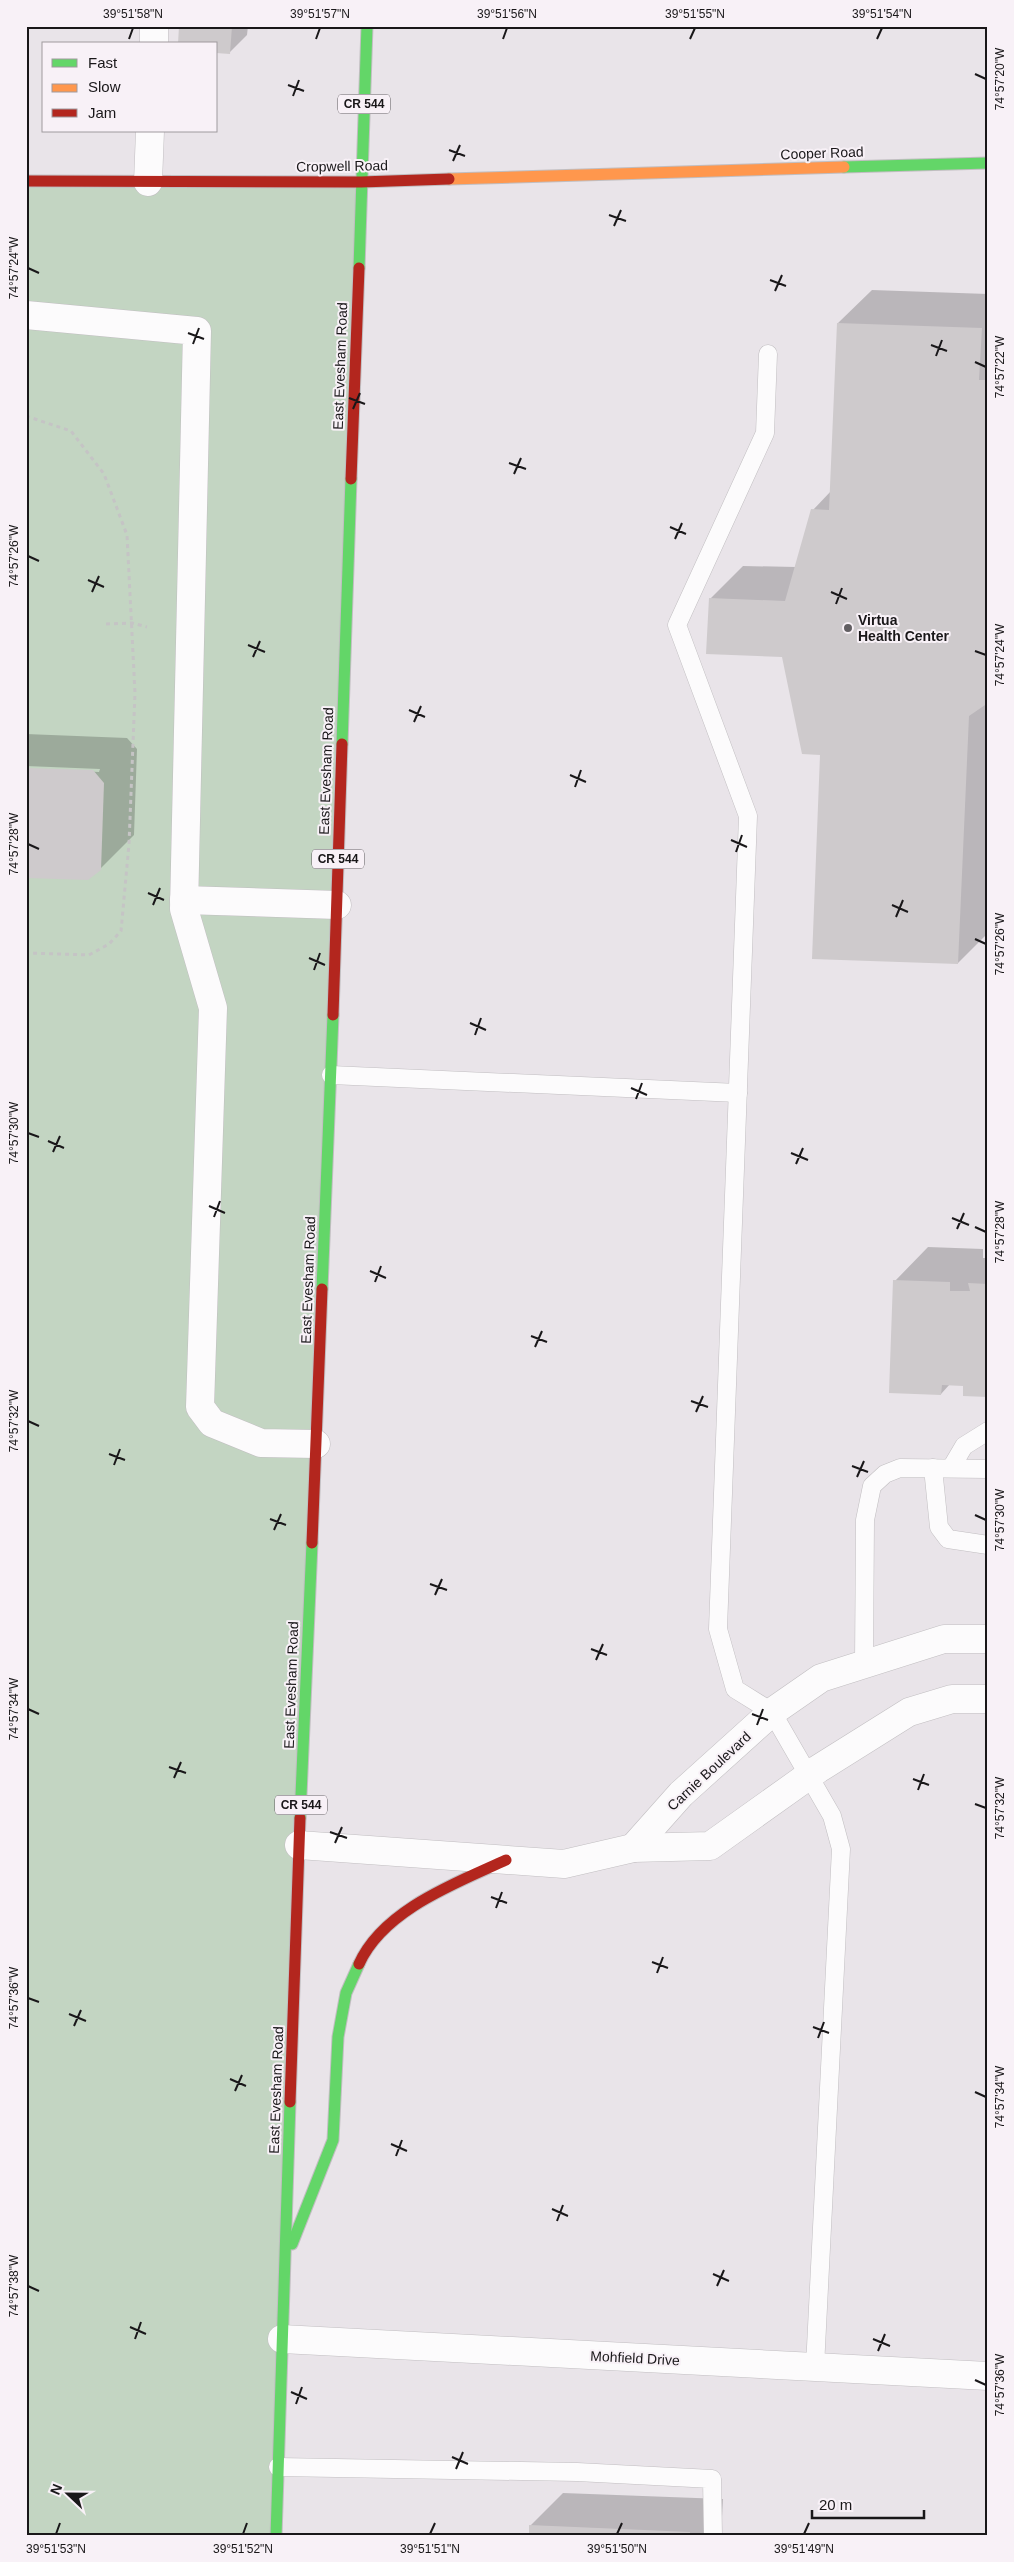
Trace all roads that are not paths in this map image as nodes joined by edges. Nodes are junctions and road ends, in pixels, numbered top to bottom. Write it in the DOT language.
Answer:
graph roads {
  1 [pos="154,26"];
  2 [pos="367,26"];
  3 [pos="154,42"];
  4 [pos="150,132"];
  5 [pos="988,163"];
  6 [pos="658,173"];
  7 [pos="26,181"];
  8 [pos="148,182"];
  9 [pos="361,182"];
  10 [pos="26,315"];
  11 [pos="768,354"];
  12 [pos="184,900"];
  13 [pos="337,904"];
  14 [pos="331,1075"];
  15 [pos="738,1093"];
  16 [pos="988,1431"];
  17 [pos="316,1444"];
  18 [pos="933,1468"];
  19 [pos="951,1468"];
  20 [pos="988,1468"];
  21 [pos="988,1544"];
  22 [pos="988,1639"];
  23 [pos="864,1663"];
  24 [pos="988,1699"];
  25 [pos="772,1712"];
  26 [pos="809,1776"];
  27 [pos="299,1845"];
  28 [pos="633,1848"];
  29 [pos="506,1860"];
  30 [pos="285,2262"];
  31 [pos="282,2339"];
  32 [pos="815,2367"];
  33 [pos="988,2376"];
  34 [pos="278,2467"];
  35 [pos="276,2536"];
  36 [pos="713,2536"];
  1 -- 3 [label="street"];
  2 -- 9 [label="main road, East Evesham Road / CR 544"];
  4 -- 8 [label="street"];
  5 -- 6 [label="main road, Cooper Road"];
  6 -- 9 [label="main road, Cropwell Road"];
  7 -- 8 [label="main road, Cropwell Road"];
  8 -- 9 [label="main road, Cropwell Road"];
  9 -- 13 [label="main road, East Evesham Road / CR 544"];
  10 -- 12 [label="street"];
  11 -- 15 [label="lane"];
  12 -- 13 [label="street"];
  12 -- 17 [label="street"];
  13 -- 14 [label="main road, East Evesham Road / CR 544"];
  14 -- 15 [label="lane"];
  14 -- 17 [label="main road, East Evesham Road / CR 544"];
  15 -- 25 [label="lane"];
  16 -- 19 [label="lane"];
  17 -- 27 [label="main road, East Evesham Road / CR 544"];
  18 -- 19 [label="lane"];
  18 -- 21 [label="lane"];
  18 -- 23 [label="lane"];
  19 -- 20 [label="lane"];
  22 -- 23 [label="street, Carnie Boulevard"];
  23 -- 25 [label="street, Carnie Boulevard"];
  24 -- 26 [label="street"];
  25 -- 26 [label="lane"];
  25 -- 28 [label="street, Carnie Boulevard"];
  26 -- 28 [label="street"];
  26 -- 32 [label="lane"];
  27 -- 29 [label="street"];
  27 -- 30 [label="main road, East Evesham Road / CR 544"];
  28 -- 29 [label="street"];
  29 -- 30 [label="main road"];
  30 -- 31 [label="main road, East Evesham Road / CR 544"];
  31 -- 32 [label="street, Mohfield Drive"];
  31 -- 34 [label="main road, East Evesham Road / CR 544"];
  32 -- 33 [label="street, Mohfield Drive"];
  34 -- 35 [label="main road, East Evesham Road / CR 544"];
  34 -- 36 [label="lane"];
}
